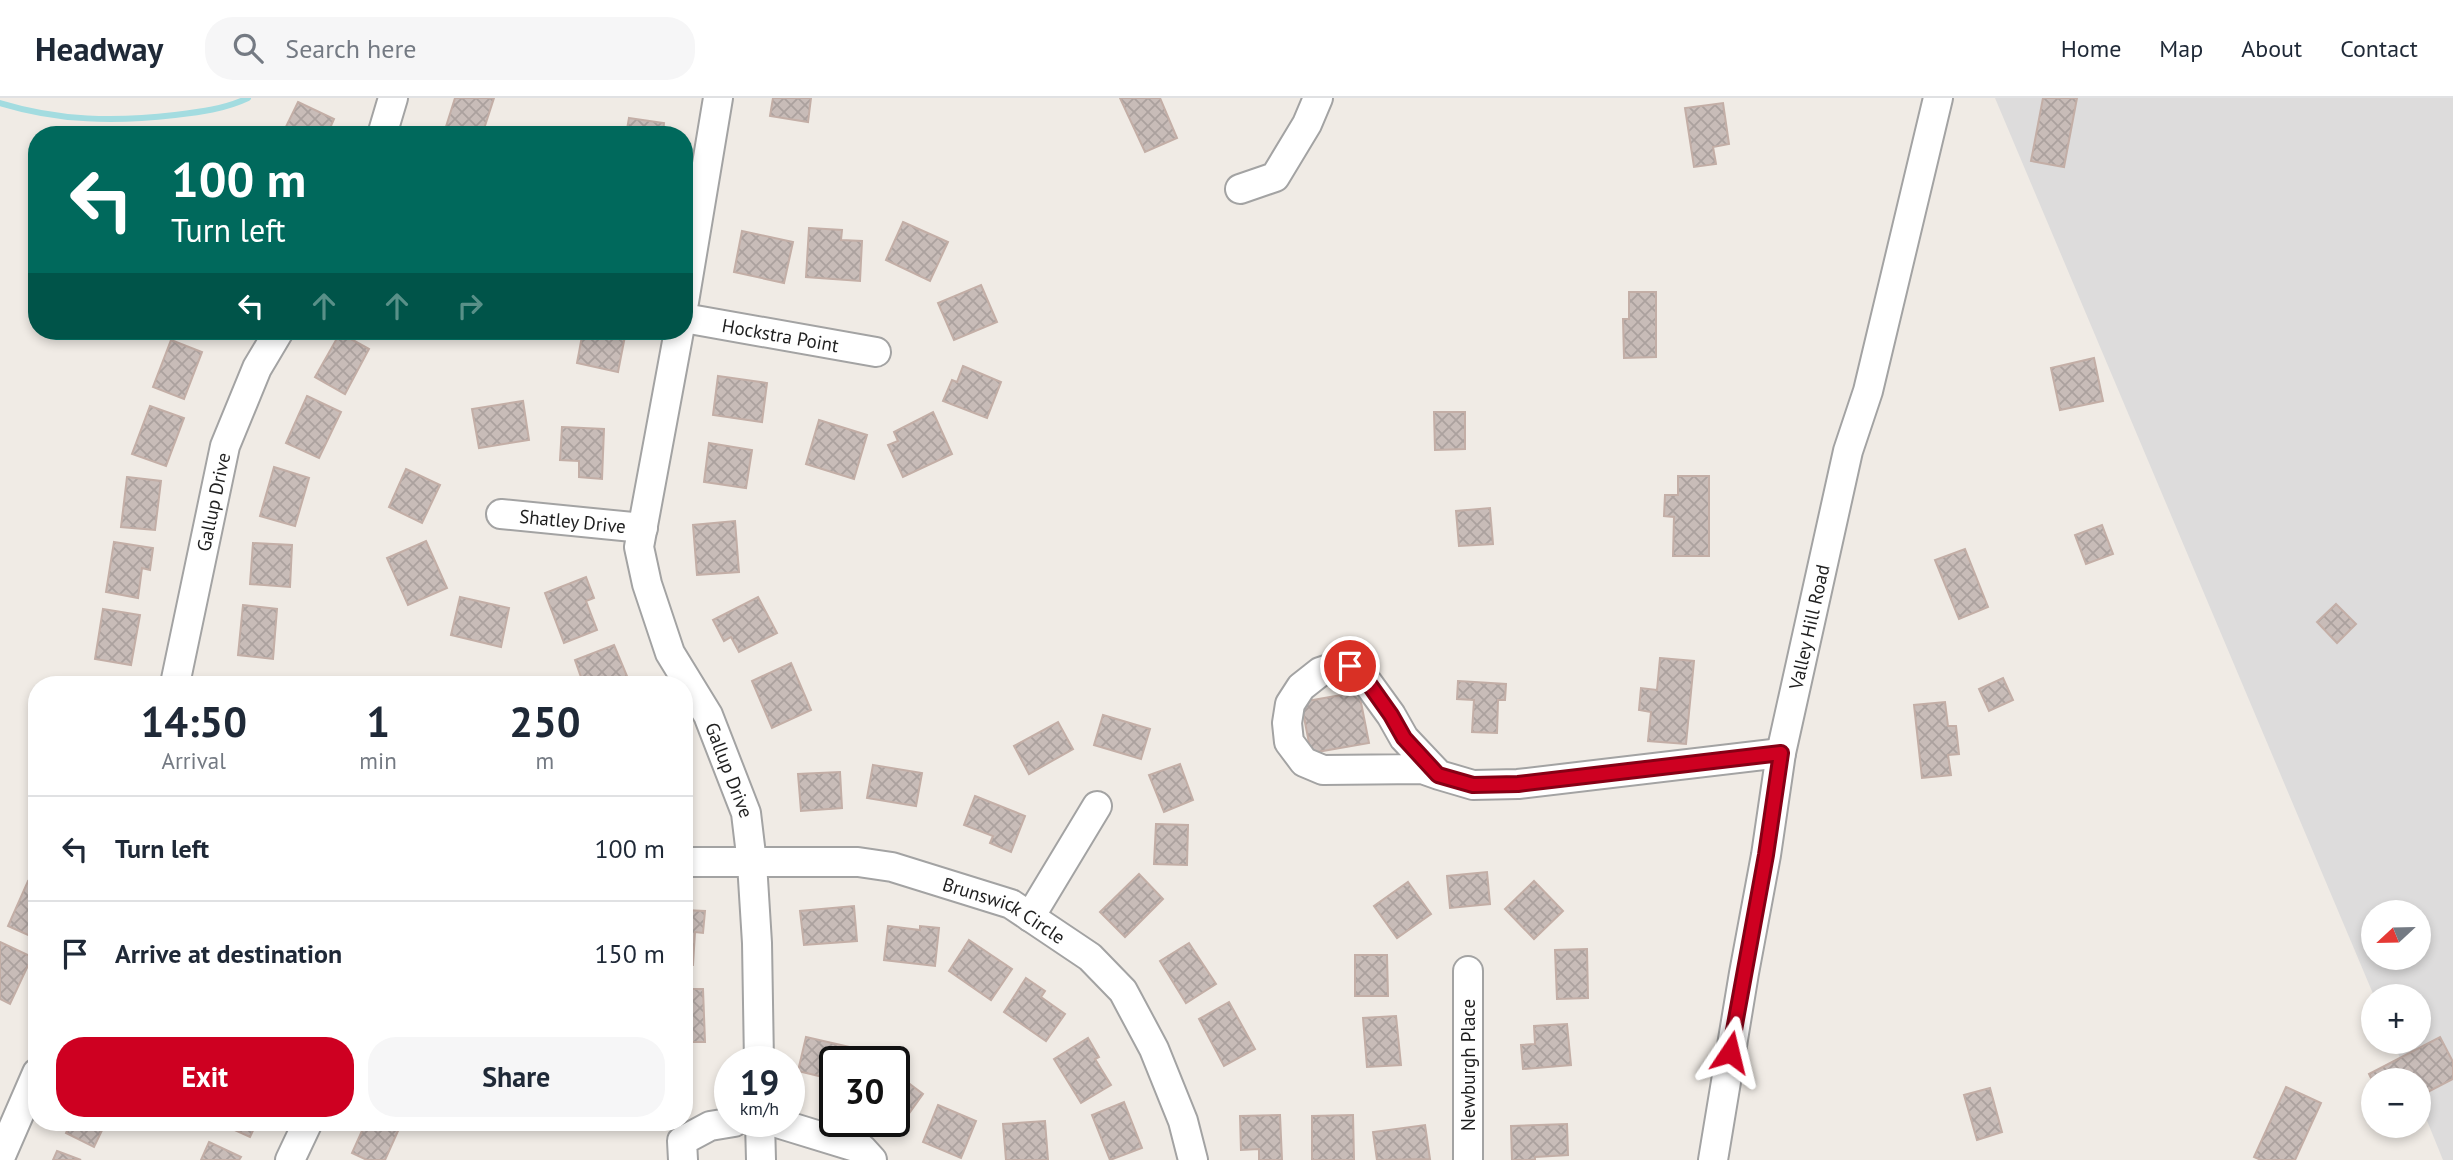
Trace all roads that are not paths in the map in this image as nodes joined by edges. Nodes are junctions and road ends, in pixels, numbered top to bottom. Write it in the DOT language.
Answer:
graph roads {
  1 [pos="393,98"];
  2 [pos="718,98"];
  3 [pos="1318,98"];
  4 [pos="1938,98"];
  5 [pos="385,126"];
  6 [pos="1240,189"];
  7 [pos="693,248"];
  8 [pos="693,320"];
  9 [pos="274,340"];
  10 [pos="677,340"];
  11 [pos="876,352"];
  12 [pos="502,514"];
  13 [pos="643,528"];
  14 [pos="176,676"];
  15 [pos="684,676"];
  16 [pos="693,691"];
  17 [pos="1781,753"];
  18 [pos="1438,775"];
  19 [pos="1097,806"];
  20 [pos="693,862"];
  21 [pos="752,863"];
  22 [pos="1030,916"];
  23 [pos="1468,971"];
  24 [pos="759,1046"];
  25 [pos="28,1094"];
  26 [pos="714,1125"];
  27 [pos="304,1131"];
  28 [pos="805,1132"];
  29 [pos="760,1137"];
  30 [pos="0,1158"];
  31 [pos="290,1160"];
  32 [pos="683,1160"];
  33 [pos="761,1160"];
  34 [pos="872,1160"];
  35 [pos="1193,1160"];
  36 [pos="1468,1160"];
  37 [pos="1713,1160"];
  1 -- 5 [label="street"];
  2 -- 7 [label="street"];
  3 -- 6 [label="street"];
  4 -- 17 [label="street, Valley Hill Road"];
  8 -- 11 [label="street, Hockstra Point"];
  9 -- 14 [label="street, Gallup Drive"];
  10 -- 13 [label="street, Gallup Drive"];
  12 -- 13 [label="street, Shatley Drive"];
  13 -- 15 [label="street, Gallup Drive"];
  16 -- 21 [label="street, Gallup Drive"];
  17 -- 18 [label="street"];
  17 -- 37 [label="street, Valley Hill Road"];
  18 -- 18 [label="street"];
  19 -- 22 [label="street"];
  20 -- 21 [label="street, Brunswick Circle"];
  21 -- 22 [label="street, Brunswick Circle"];
  21 -- 24 [label="street, Gallup Drive"];
  22 -- 35 [label="street, Brunswick Circle"];
  23 -- 36 [label="street, Newburgh Place"];
  25 -- 30 [label="street"];
  26 -- 32 [label="street"];
  27 -- 31 [label="street"];
  28 -- 34 [label="street"];
  29 -- 33 [label="street"];
}
